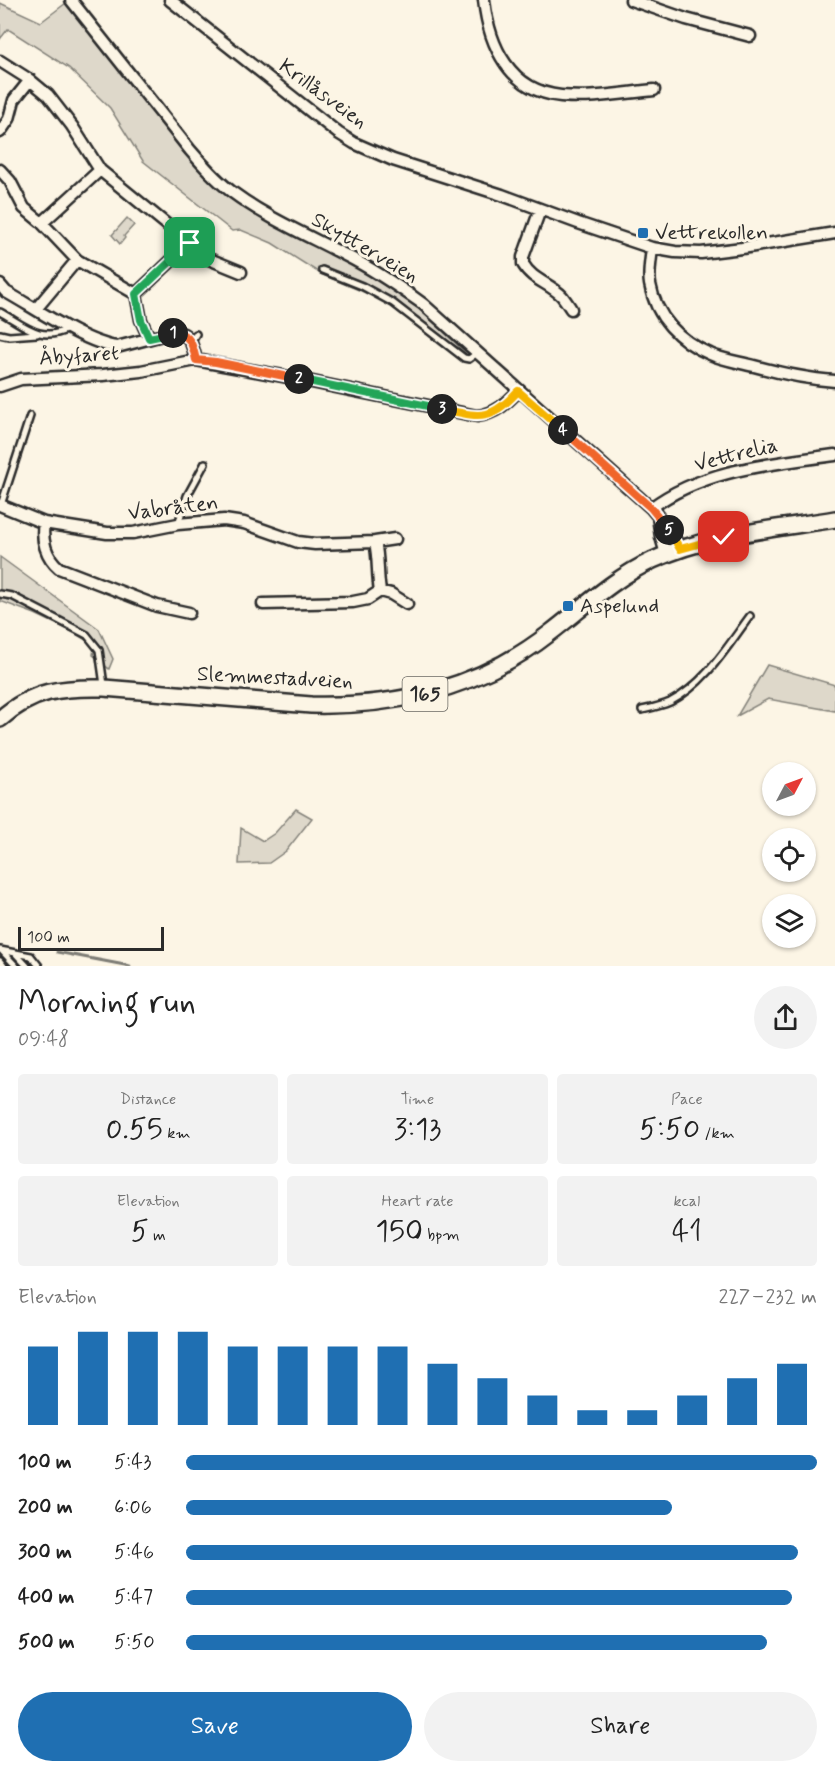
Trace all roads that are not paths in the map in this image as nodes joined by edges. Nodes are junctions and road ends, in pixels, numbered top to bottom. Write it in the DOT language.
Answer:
graph roads {
  1 [pos="71,0"];
  2 [pos="170,0"];
  3 [pos="484,0"];
  4 [pos="631,0"];
  5 [pos="750,36"];
  6 [pos="0,61"];
  7 [pos="30,80"];
  8 [pos="654,90"];
  9 [pos="0,132"];
  10 [pos="0,170"];
  11 [pos="100,170"];
  12 [pos="540,210"];
  13 [pos="42,223"];
  14 [pos="835,233"];
  15 [pos="190,243"];
  16 [pos="652,248"];
  17 [pos="77,260"];
  18 [pos="322,270"];
  19 [pos="241,272"];
  20 [pos="0,285"];
  21 [pos="136,294"];
  22 [pos="36,309"];
  23 [pos="571,309"];
  24 [pos="0,312"];
  25 [pos="69,328"];
  26 [pos="0,334"];
  27 [pos="39,334"];
  28 [pos="149,338"];
  29 [pos="477,353"];
  30 [pos="196,360"];
  31 [pos="835,381"];
  32 [pos="0,386"];
  33 [pos="518,391"];
  34 [pos="30,416"];
  35 [pos="835,455"];
  36 [pos="205,463"];
  37 [pos="0,505"];
  38 [pos="654,512"];
  39 [pos="835,519"];
  40 [pos="44,523"];
  41 [pos="178,524"];
  42 [pos="395,539"];
  43 [pos="375,542"];
  44 [pos="673,552"];
  45 [pos="380,591"];
  46 [pos="0,594"];
  47 [pos="263,604"];
  48 [pos="407,604"];
  49 [pos="189,613"];
  50 [pos="750,616"];
  51 [pos="104,688"];
  52 [pos="642,710"];
  53 [pos="0,719"];
  54 [pos="1,950"];
  55 [pos="13,952"];
  56 [pos="0,961"];
  57 [pos="4,966"];
  58 [pos="16,966"];
  59 [pos="27,966"];
  60 [pos="39,966"];
  1 -- 29 [label="street, Skytterveien"];
  2 -- 12 [label="street, Krillåsveien"];
  3 -- 8 [label="street"];
  4 -- 5 [label="street"];
  6 -- 7 [label="street"];
  7 -- 9 [label="street"];
  7 -- 11 [label="street"];
  10 -- 13 [label="street"];
  11 -- 13 [label="street"];
  11 -- 15 [label="street"];
  12 -- 16 [label="street, Krillåsveien"];
  12 -- 23 [label="street"];
  13 -- 17 [label="street"];
  14 -- 16 [label="street, Krillåsveien"];
  15 -- 19 [label="street"];
  15 -- 21 [label="street"];
  16 -- 31 [label="street"];
  17 -- 21 [label="street"];
  17 -- 22 [label="street"];
  18 -- 29 [label="lane"];
  20 -- 22 [label="street, Åbyfaret"];
  21 -- 28 [label="street, Åbyfaret"];
  22 -- 25 [label="street, Åbyfaret"];
  24 -- 27 [label="lane"];
  25 -- 27 [label="lane"];
  25 -- 28 [label="street, Åbyfaret"];
  26 -- 27 [label="lane"];
  28 -- 30 [label="street, Åbyfaret"];
  29 -- 33 [label="street, Skytterveien"];
  30 -- 32 [label="street, Åbyfaret"];
  30 -- 33 [label="street, Åbyfaret"];
  33 -- 38 [label="street, Skytterveien"];
  34 -- 37 [label="lane, Vabråten"];
  35 -- 38 [label="street, Vettrelia"];
  36 -- 41 [label="lane"];
  37 -- 40 [label="street, Vabråten"];
  38 -- 44 [label="street, Skytterveien"];
  39 -- 44 [label="main road, Slemmestadveien / 165"];
  40 -- 41 [label="street, Vabråten"];
  40 -- 49 [label="street"];
  41 -- 43 [label="street, Vabråten"];
  42 -- 43 [label="street, Vabråten"];
  43 -- 45 [label="street"];
  44 -- 51 [label="main road, Slemmestadveien / 165"];
  45 -- 47 [label="street"];
  45 -- 48 [label="street"];
  46 -- 51 [label="lane"];
  50 -- 52 [label="lane"];
  51 -- 53 [label="main road, Slemmestadveien / 165"];
  54 -- 55 [label="lane"];
  54 -- 58 [label="lane"];
  55 -- 59 [label="lane"];
  55 -- 60 [label="lane"];
  56 -- 57 [label="lane"];
}
